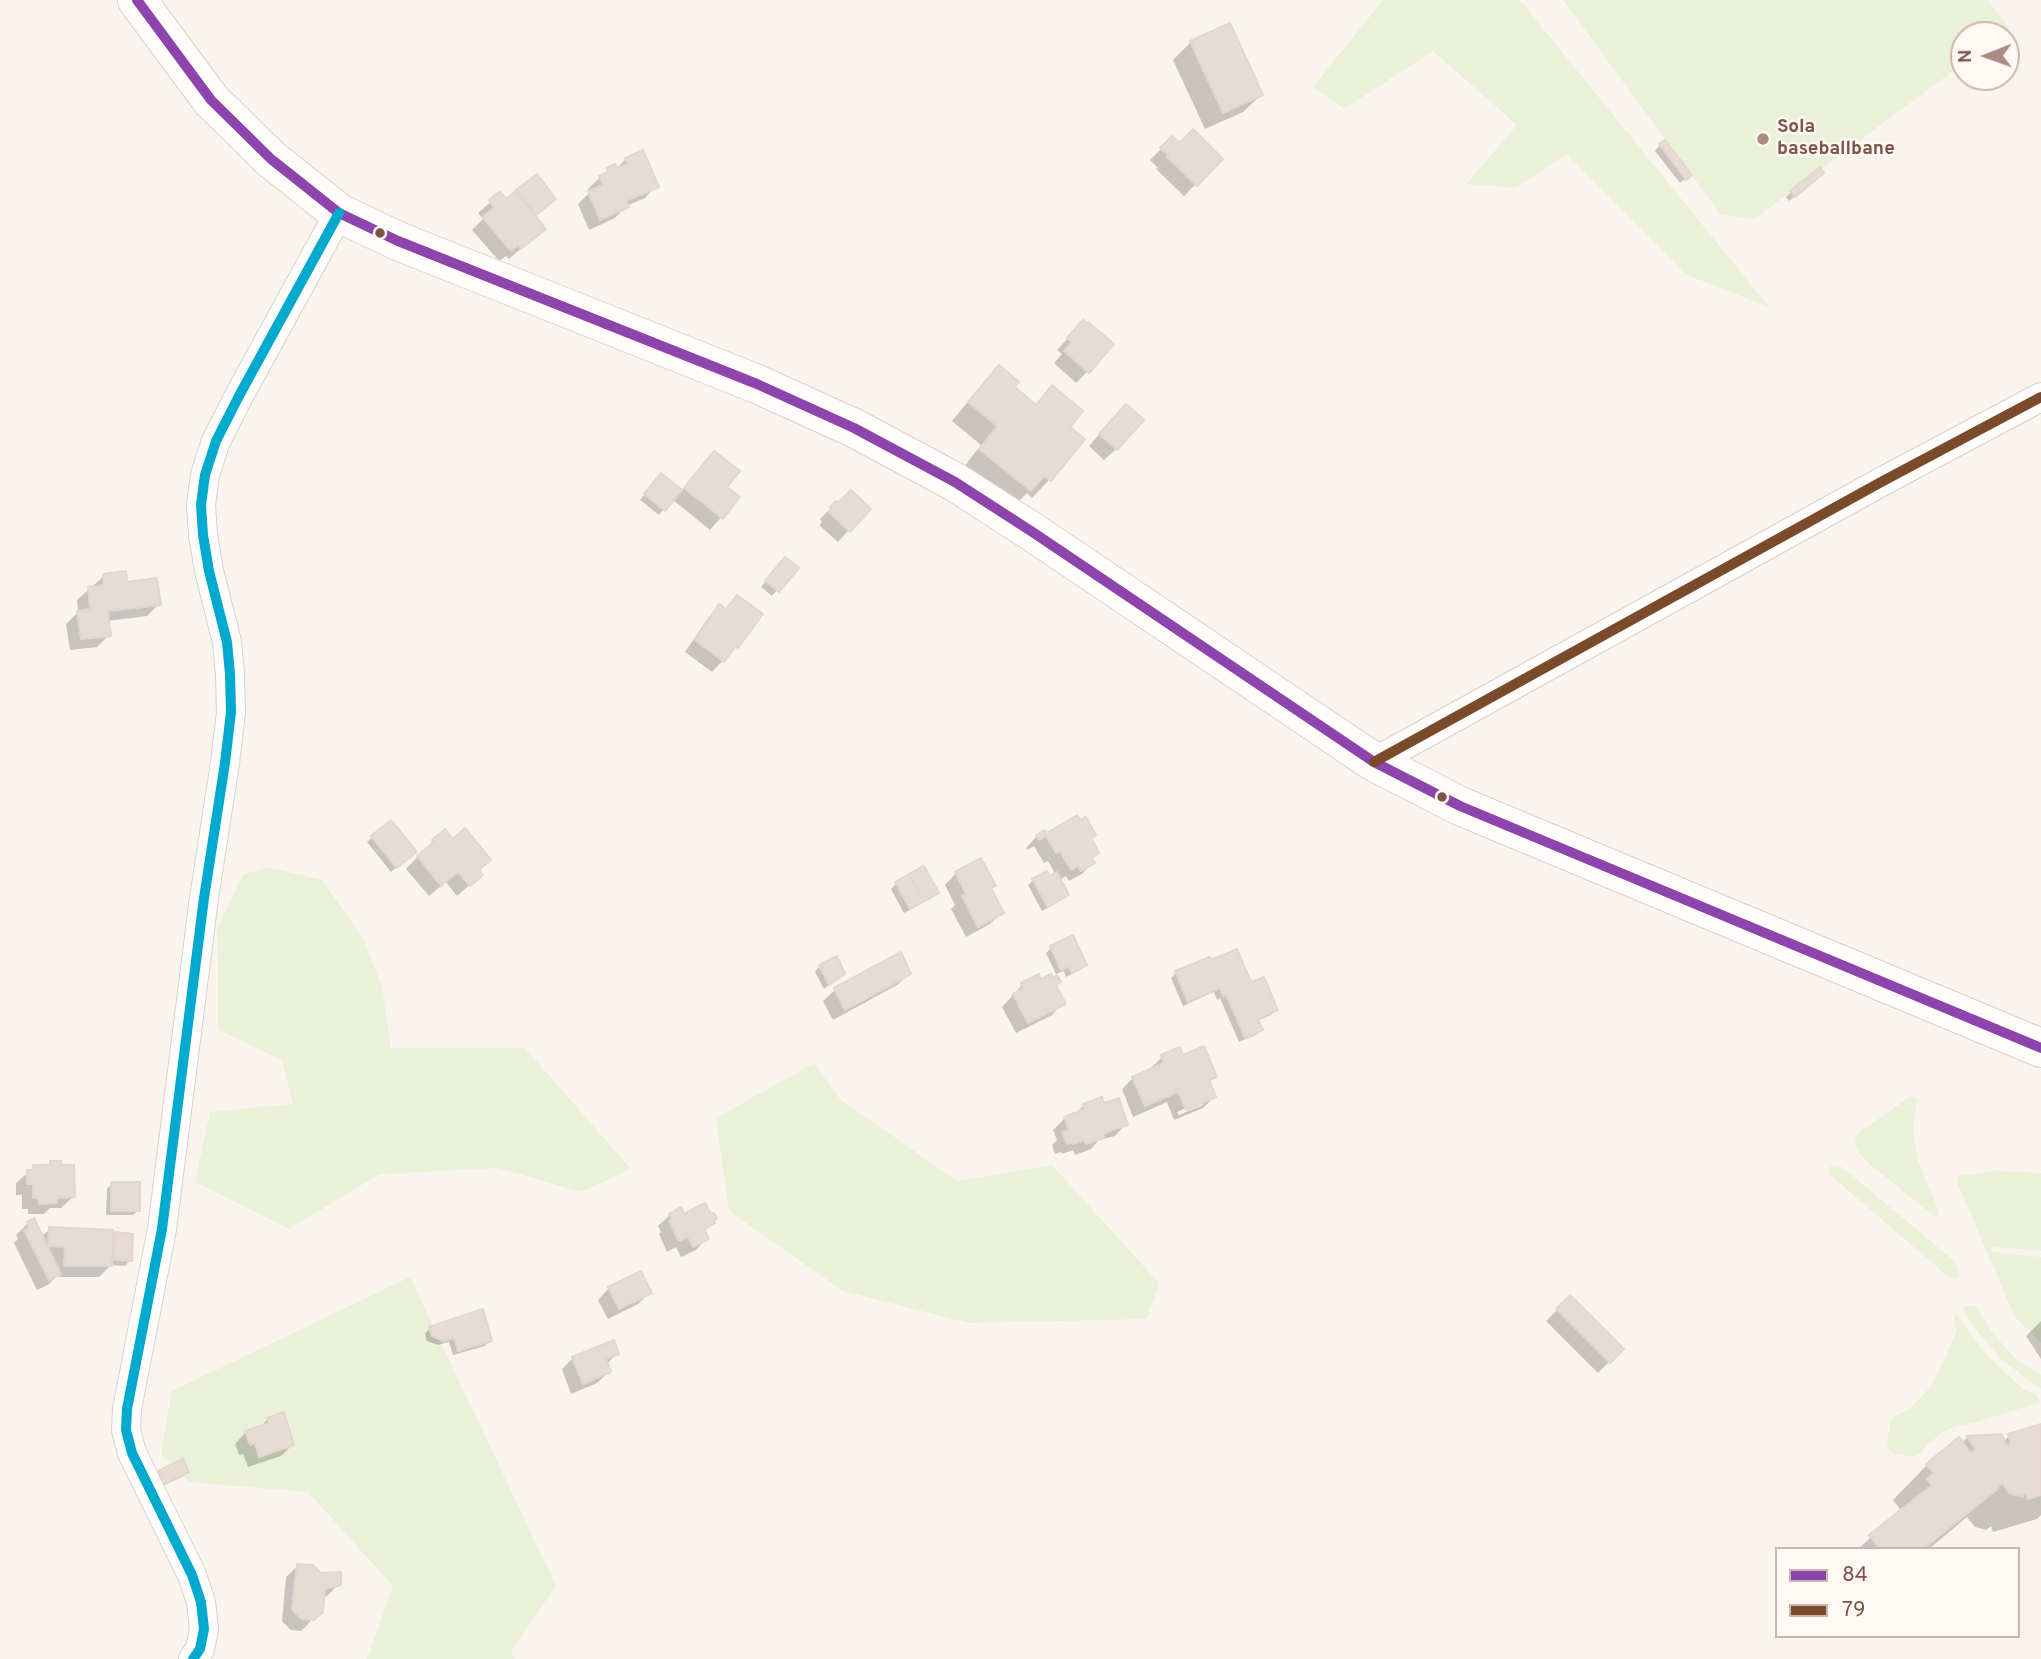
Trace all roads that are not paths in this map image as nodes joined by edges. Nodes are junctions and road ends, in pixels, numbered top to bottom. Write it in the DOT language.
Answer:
graph roads {
  1 [pos="137,0"];
  2 [pos="339,213"];
  3 [pos="2041,397"];
  4 [pos="1374,762"];
  5 [pos="2041,1048"];
  6 [pos="194,1659"];
  1 -- 2 [label="street"];
  2 -- 4 [label="street"];
  2 -- 6 [label="street"];
  3 -- 4 [label="street"];
  4 -- 5 [label="street"];
}
